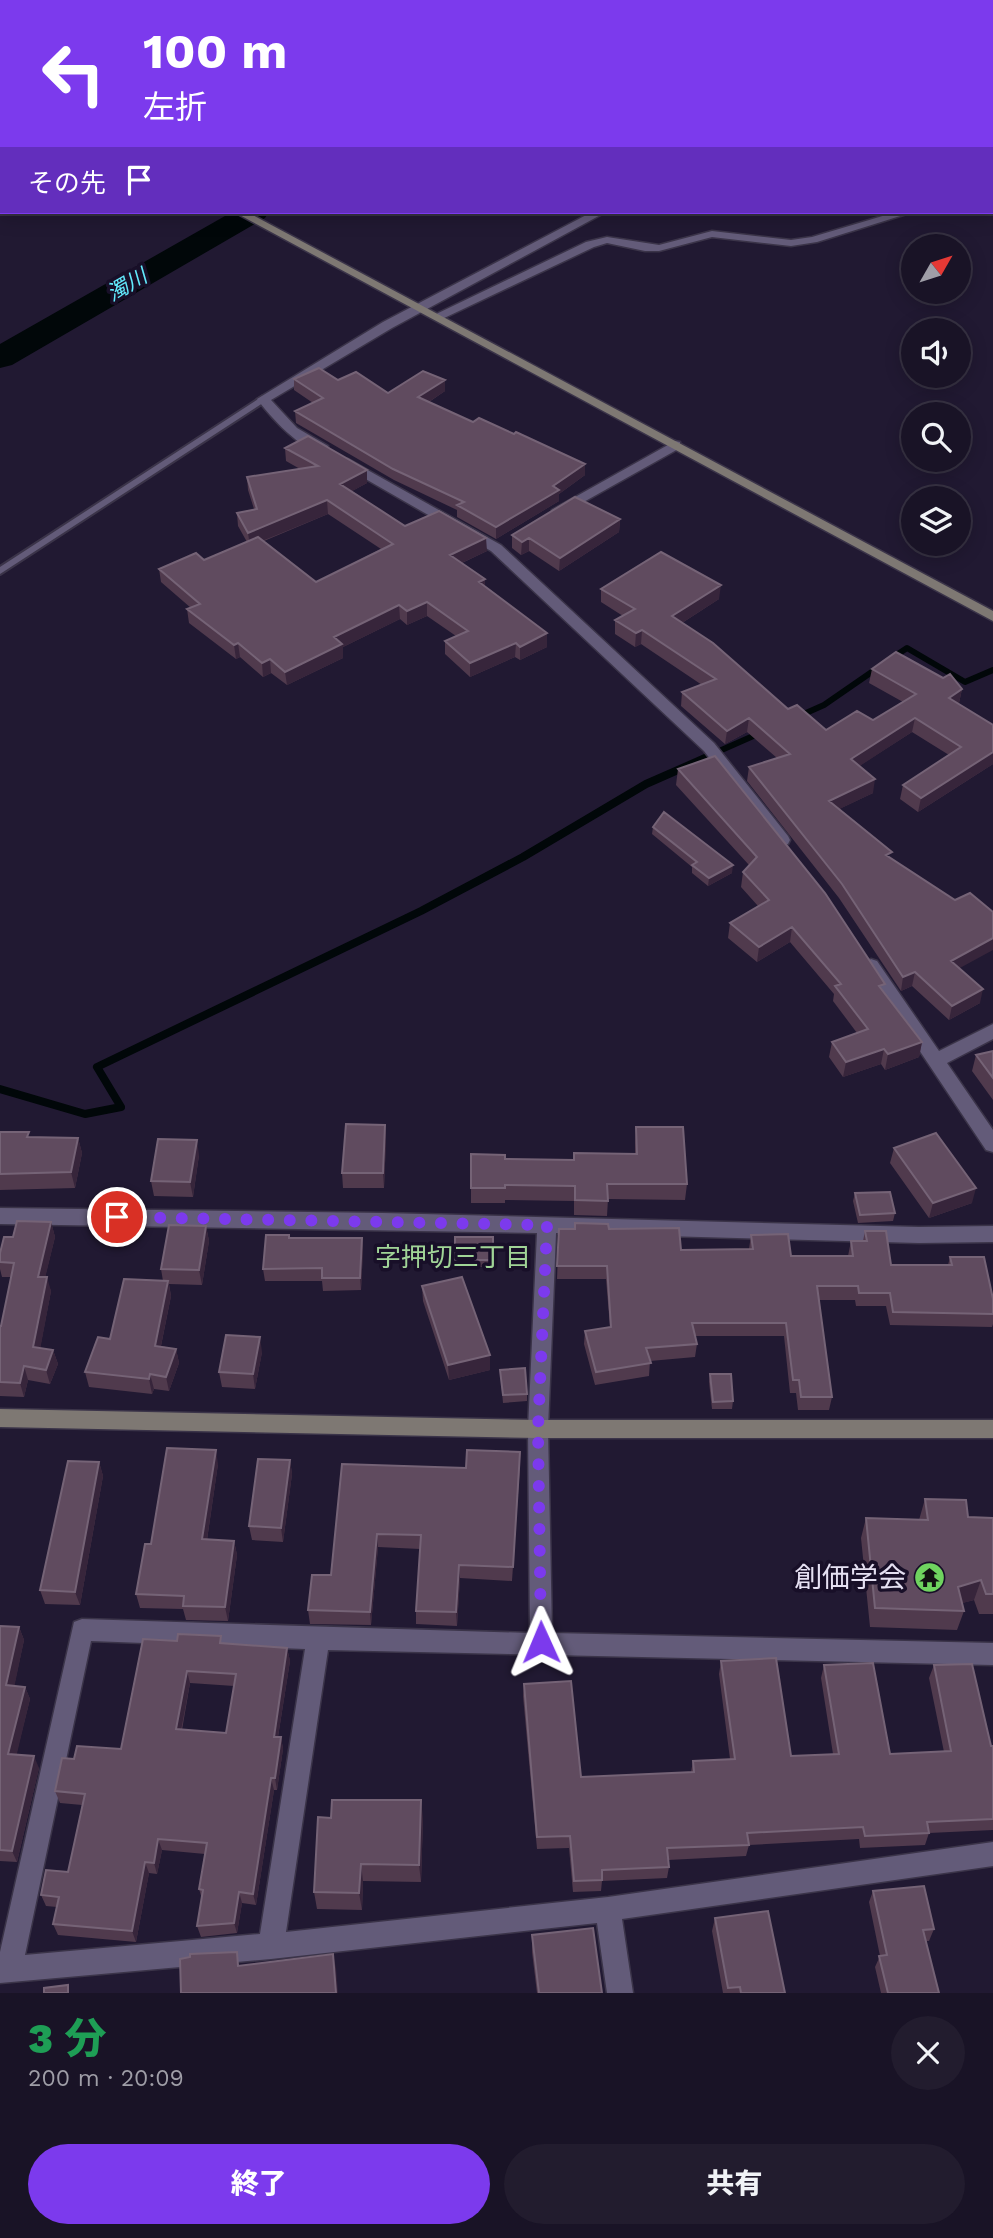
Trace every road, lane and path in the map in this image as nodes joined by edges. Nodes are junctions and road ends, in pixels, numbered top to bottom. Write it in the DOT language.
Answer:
graph roads {
  1 [pos="243,214"];
  2 [pos="596,214"];
  3 [pos="900,214"];
  4 [pos="410,305"];
  5 [pos="436,317"];
  6 [pos="263,398"];
  7 [pos="675,445"];
  8 [pos="543,519"];
  9 [pos="0,571"];
  10 [pos="993,617"];
  11 [pos="793,854"];
  12 [pos="860,948"];
  13 [pos="993,1031"];
  14 [pos="934,1061"];
  15 [pos="990,1136"];
  16 [pos="0,1216"];
  17 [pos="547,1225"];
  18 [pos="993,1234"];
  19 [pos="0,1418"];
  20 [pos="538,1429"];
  21 [pos="993,1429"];
  22 [pos="318,1639"];
  23 [pos="541,1642"];
  24 [pos="993,1654"];
  25 [pos="993,1854"];
  26 [pos="608,1909"];
  27 [pos="271,1946"];
  28 [pos="5,1969"];
  29 [pos="620,1993"];
  1 -- 4 [label="street"];
  2 -- 4 [label="street"];
  3 -- 5 [label="street"];
  4 -- 5 [label="street"];
  4 -- 6 [label="street"];
  5 -- 7 [label="street"];
  6 -- 9 [label="lane"];
  6 -- 11 [label="street"];
  7 -- 8 [label="street"];
  7 -- 10 [label="street"];
  12 -- 14 [label="street"];
  13 -- 14 [label="street"];
  14 -- 15 [label="street"];
  16 -- 17 [label="street"];
  17 -- 18 [label="street"];
  17 -- 20 [label="street"];
  19 -- 20 [label="street"];
  20 -- 21 [label="street"];
  20 -- 23 [label="street"];
  22 -- 23 [label="street"];
  22 -- 27 [label="street"];
  22 -- 28 [label="street"];
  23 -- 24 [label="street"];
  25 -- 26 [label="street"];
  26 -- 27 [label="street"];
  26 -- 29 [label="street"];
  27 -- 28 [label="street"];
}
